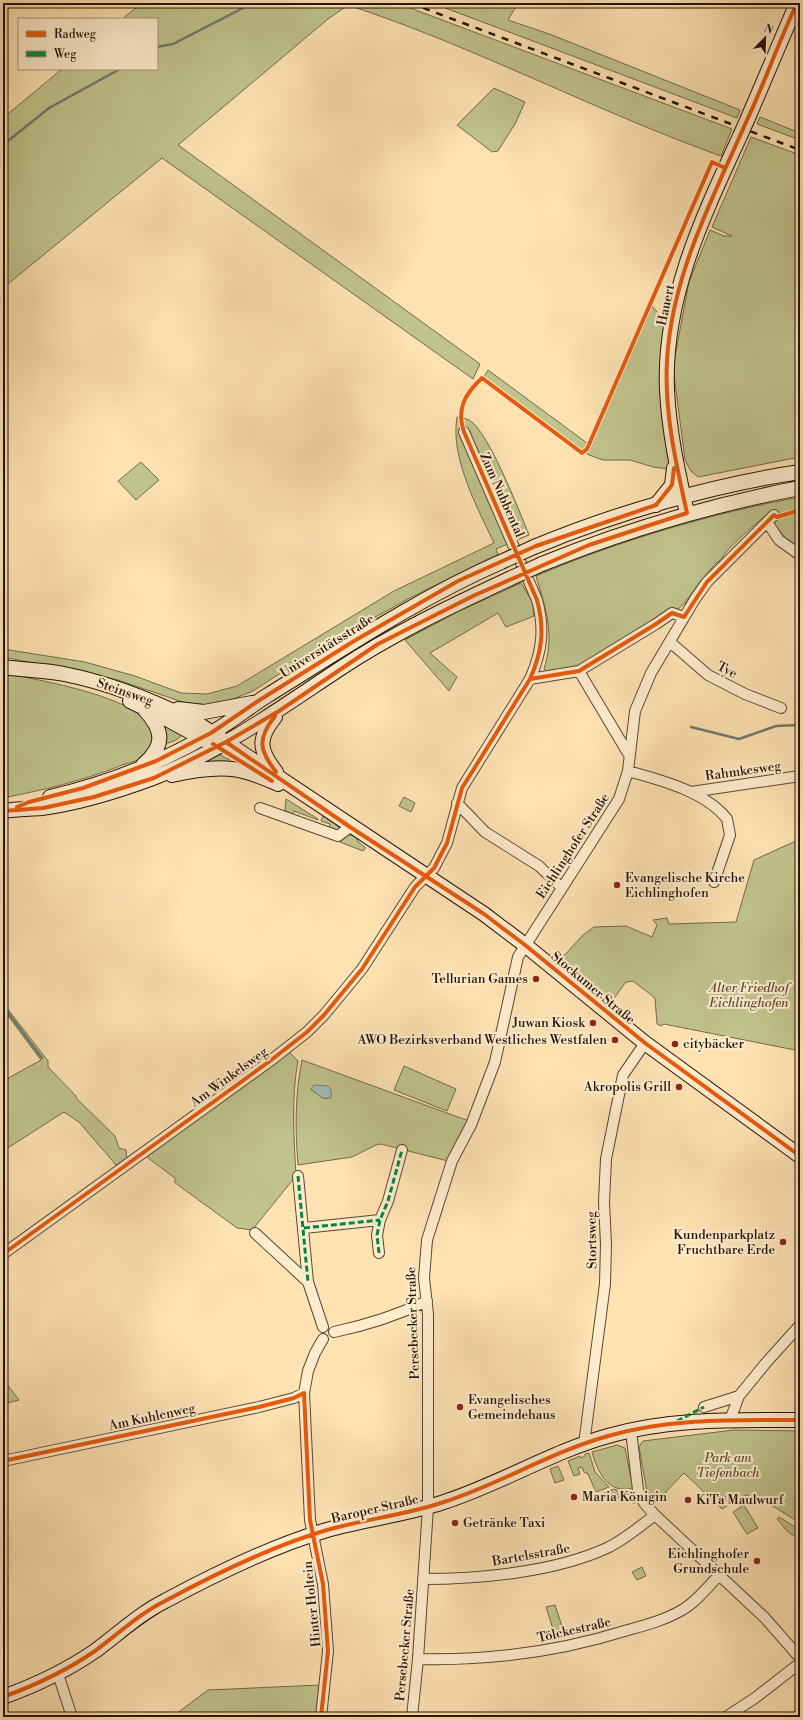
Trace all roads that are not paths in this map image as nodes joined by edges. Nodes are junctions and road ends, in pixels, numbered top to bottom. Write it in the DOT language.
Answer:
graph roads {
  1 [pos="797,3"];
  2 [pos="464,432"];
  3 [pos="674,454"];
  4 [pos="800,472"];
  5 [pos="800,488"];
  6 [pos="684,497"];
  7 [pos="656,505"];
  8 [pos="687,513"];
  9 [pos="800,554"];
  10 [pos="684,617"];
  11 [pos="670,642"];
  12 [pos="3,667"];
  13 [pos="33,671"];
  14 [pos="579,671"];
  15 [pos="530,679"];
  16 [pos="258,701"];
  17 [pos="163,706"];
  18 [pos="142,707"];
  19 [pos="781,708"];
  20 [pos="279,711"];
  21 [pos="207,735"];
  22 [pos="222,745"];
  23 [pos="629,755"];
  24 [pos="134,770"];
  25 [pos="628,771"];
  26 [pos="800,776"];
  27 [pos="154,778"];
  28 [pos="280,781"];
  29 [pos="691,792"];
  30 [pos="456,803"];
  31 [pos="260,808"];
  32 [pos="8,810"];
  33 [pos="350,827"];
  34 [pos="427,876"];
  35 [pos="714,882"];
  36 [pos="561,887"];
  37 [pos="524,945"];
  38 [pos="645,1043"];
  39 [pos="402,1150"];
  40 [pos="800,1156"];
  41 [pos="298,1176"];
  42 [pos="380,1220"];
  43 [pos="304,1228"];
  44 [pos="255,1233"];
  45 [pos="379,1253"];
  46 [pos="3,1254"];
  47 [pos="308,1282"];
  48 [pos="427,1301"];
  49 [pos="800,1325"];
  50 [pos="323,1327"];
  51 [pos="334,1332"];
  52 [pos="323,1339"];
  53 [pos="304,1393"];
  54 [pos="739,1396"];
  55 [pos="704,1407"];
  56 [pos="730,1420"];
  57 [pos="800,1420"];
  58 [pos="631,1431"];
  59 [pos="584,1444"];
  60 [pos="3,1461"];
  61 [pos="428,1507"];
  62 [pos="655,1515"];
  63 [pos="314,1534"];
  64 [pos="719,1575"];
  65 [pos="423,1579"];
  66 [pos="800,1658"];
  67 [pos="418,1659"];
  68 [pos="800,1664"];
  69 [pos="58,1674"];
  70 [pos="3,1697"];
  71 [pos="72,1717"];
  72 [pos="321,1717"];
  73 [pos="412,1717"];
  74 [pos="726,1717"];
  1 -- 3 [label="main road, Hauert, bridge"];
  2 -- 15 [label="street, Zum Nubbental"];
  3 -- 6 [label="main road, Hauert"];
  3 -- 7 [label="main road"];
  4 -- 6 [label="main road, Universitätsstraße"];
  5 -- 8 [label="main road, Universitätsstraße"];
  6 -- 7 [label="main road, Universitätsstraße"];
  6 -- 8 [label="main road, Hauert"];
  7 -- 16 [label="main road, Universitätsstraße, bridge"];
  8 -- 20 [label="main road, Universitätsstraße, bridge"];
  9 -- 10 [label="street, Eichlinghofer Straße"];
  10 -- 11 [label="street, Eichlinghofer Straße"];
  10 -- 14 [label="street"];
  11 -- 19 [label="street, Tye"];
  11 -- 23 [label="street, Eichlinghofer Straße"];
  12 -- 13 [label="main road, Steinsweg"];
  13 -- 17 [label="main road, Steinsweg"];
  13 -- 18 [label="main road, Steinsweg"];
  14 -- 15 [label="street"];
  14 -- 23 [label="street"];
  15 -- 30 [label="street, Zum Nubbental"];
  16 -- 17 [label="main road"];
  16 -- 21 [label="main road, Universitätsstraße"];
  17 -- 21 [label="main road, Steinsweg"];
  18 -- 21 [label="main road, Steinsweg"];
  18 -- 24 [label="main road"];
  20 -- 22 [label="main road, Universitätsstraße"];
  20 -- 28 [label="main road, Universitätsstraße"];
  21 -- 22 [label="main road, Stockumer Straße"];
  21 -- 24 [label="main road, Universitätsstraße"];
  22 -- 27 [label="main road, Universitätsstraße"];
  22 -- 28 [label="main road, Stockumer Straße"];
  23 -- 25 [label="street, Eichlinghofer Straße"];
  24 -- 32 [label="main road, Universitätsstraße"];
  25 -- 29 [label="street, Rahmkesweg"];
  25 -- 36 [label="street, Eichlinghofer Straße"];
  26 -- 29 [label="street, Rahmkesweg"];
  27 -- 28 [label="main road"];
  27 -- 32 [label="main road, Universitätsstraße"];
  28 -- 33 [label="main road, Stockumer Straße"];
  29 -- 35 [label="street, Rahmkesweg"];
  30 -- 34 [label="street, Zum Nubbental"];
  30 -- 36 [label="street"];
  31 -- 33 [label="street"];
  33 -- 34 [label="main road, Stockumer Straße"];
  34 -- 37 [label="main road, Stockumer Straße"];
  34 -- 46 [label="street, Am Winkelsweg"];
  36 -- 37 [label="street, Eichlinghofer Straße"];
  37 -- 38 [label="main road, Stockumer Straße"];
  37 -- 48 [label="street, Persebecker Straße"];
  38 -- 40 [label="main road, Stockumer Straße"];
  38 -- 59 [label="street, Stortsweg"];
  39 -- 42 [label="street"];
  41 -- 43 [label="street, Hinter Holtein"];
  42 -- 43 [label="street"];
  42 -- 45 [label="street"];
  43 -- 47 [label="street, Hinter Holtein"];
  44 -- 47 [label="street, Hinter Holtein"];
  47 -- 50 [label="street, Hinter Holtein"];
  48 -- 51 [label="street, Hinter Holtein"];
  48 -- 61 [label="street, Persebecker Straße"];
  49 -- 54 [label="street"];
  50 -- 51 [label="street"];
  50 -- 52 [label="street, Hinter Holtein"];
  51 -- 52 [label="street, Hinter Holtein"];
  52 -- 53 [label="street, Hinter Holtein"];
  53 -- 60 [label="street, Am Kuhlenweg"];
  53 -- 63 [label="street, Hinter Holtein"];
  54 -- 55 [label="street"];
  54 -- 56 [label="street"];
  56 -- 57 [label="main road, Baroper Straße"];
  56 -- 58 [label="main road, Baroper Straße"];
  58 -- 59 [label="main road, Baroper Straße"];
  58 -- 62 [label="street"];
  59 -- 61 [label="main road, Baroper Straße"];
  61 -- 63 [label="main road, Baroper Straße"];
  61 -- 65 [label="street, Persebecker Straße"];
  62 -- 64 [label="street"];
  62 -- 65 [label="street, Bartelsstraße"];
  63 -- 69 [label="main road, Baroper Straße"];
  63 -- 72 [label="street, Hinter Holtein"];
  64 -- 66 [label="street"];
  64 -- 67 [label="street, Tölckestraße"];
  65 -- 67 [label="street, Persebecker Straße"];
  67 -- 73 [label="street, Persebecker Straße"];
  68 -- 74 [label="street"];
  69 -- 70 [label="main road, Baroper Straße"];
  69 -- 71 [label="street"];
}
